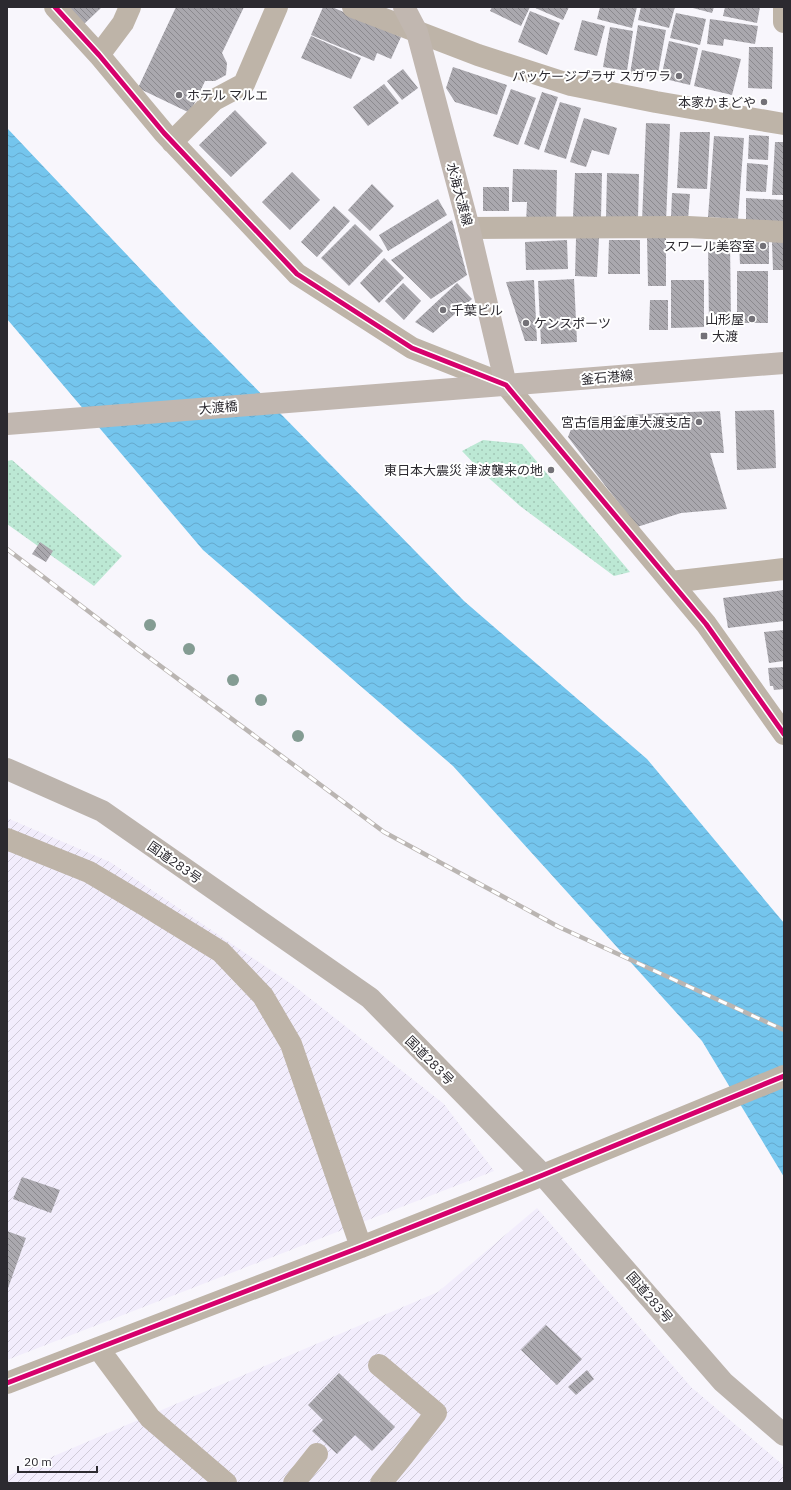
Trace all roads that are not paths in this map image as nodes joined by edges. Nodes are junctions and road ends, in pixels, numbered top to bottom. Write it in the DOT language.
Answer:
graph roads {
  1 [pos="55,7"];
  2 [pos="130,7"];
  3 [pos="277,7"];
  4 [pos="353,7"];
  5 [pos="404,7"];
  6 [pos="784,7"];
  7 [pos="784,22"];
  8 [pos="417,32"];
  9 [pos="99,56"];
  10 [pos="784,124"];
  11 [pos="172,142"];
  12 [pos="469,228"];
  13 [pos="784,232"];
  14 [pos="784,363"];
  15 [pos="506,385"];
  16 [pos="430,390"];
  17 [pos="7,424"];
  18 [pos="784,569"];
  19 [pos="671,582"];
  20 [pos="784,734"];
  21 [pos="7,768"];
  22 [pos="7,839"];
  23 [pos="784,1076"];
  24 [pos="543,1175"];
  25 [pos="360,1247"];
  26 [pos="98,1348"];
  27 [pos="379,1365"];
  28 [pos="7,1383"];
  29 [pos="784,1434"];
  30 [pos="317,1454"];
  31 [pos="226,1483"];
  32 [pos="294,1483"];
  33 [pos="380,1483"];
  1 -- 9 [label="street"];
  2 -- 9 [label="street"];
  3 -- 11 [label="street"];
  4 -- 8 [label="street"];
  5 -- 8 [label="main road, 水海大渡線"];
  6 -- 7 [label="street"];
  8 -- 10 [label="street"];
  8 -- 12 [label="main road, 水海大渡線"];
  9 -- 11 [label="street"];
  11 -- 15 [label="street"];
  12 -- 13 [label="street"];
  12 -- 15 [label="main road, 水海大渡線"];
  14 -- 15 [label="main road, 釜石港線"];
  15 -- 16 [label="main road, 釜石港線"];
  15 -- 19 [label="street"];
  16 -- 17 [label="main road, 大渡橋"];
  18 -- 19 [label="street"];
  19 -- 20 [label="street"];
  21 -- 24 [label="highway, 国道283号"];
  22 -- 25 [label="street"];
  23 -- 24 [label="street"];
  24 -- 25 [label="street"];
  24 -- 29 [label="highway, 国道283号"];
  25 -- 26 [label="street"];
  26 -- 28 [label="street"];
  26 -- 31 [label="street"];
  27 -- 33 [label="street"];
  30 -- 32 [label="street"];
}
